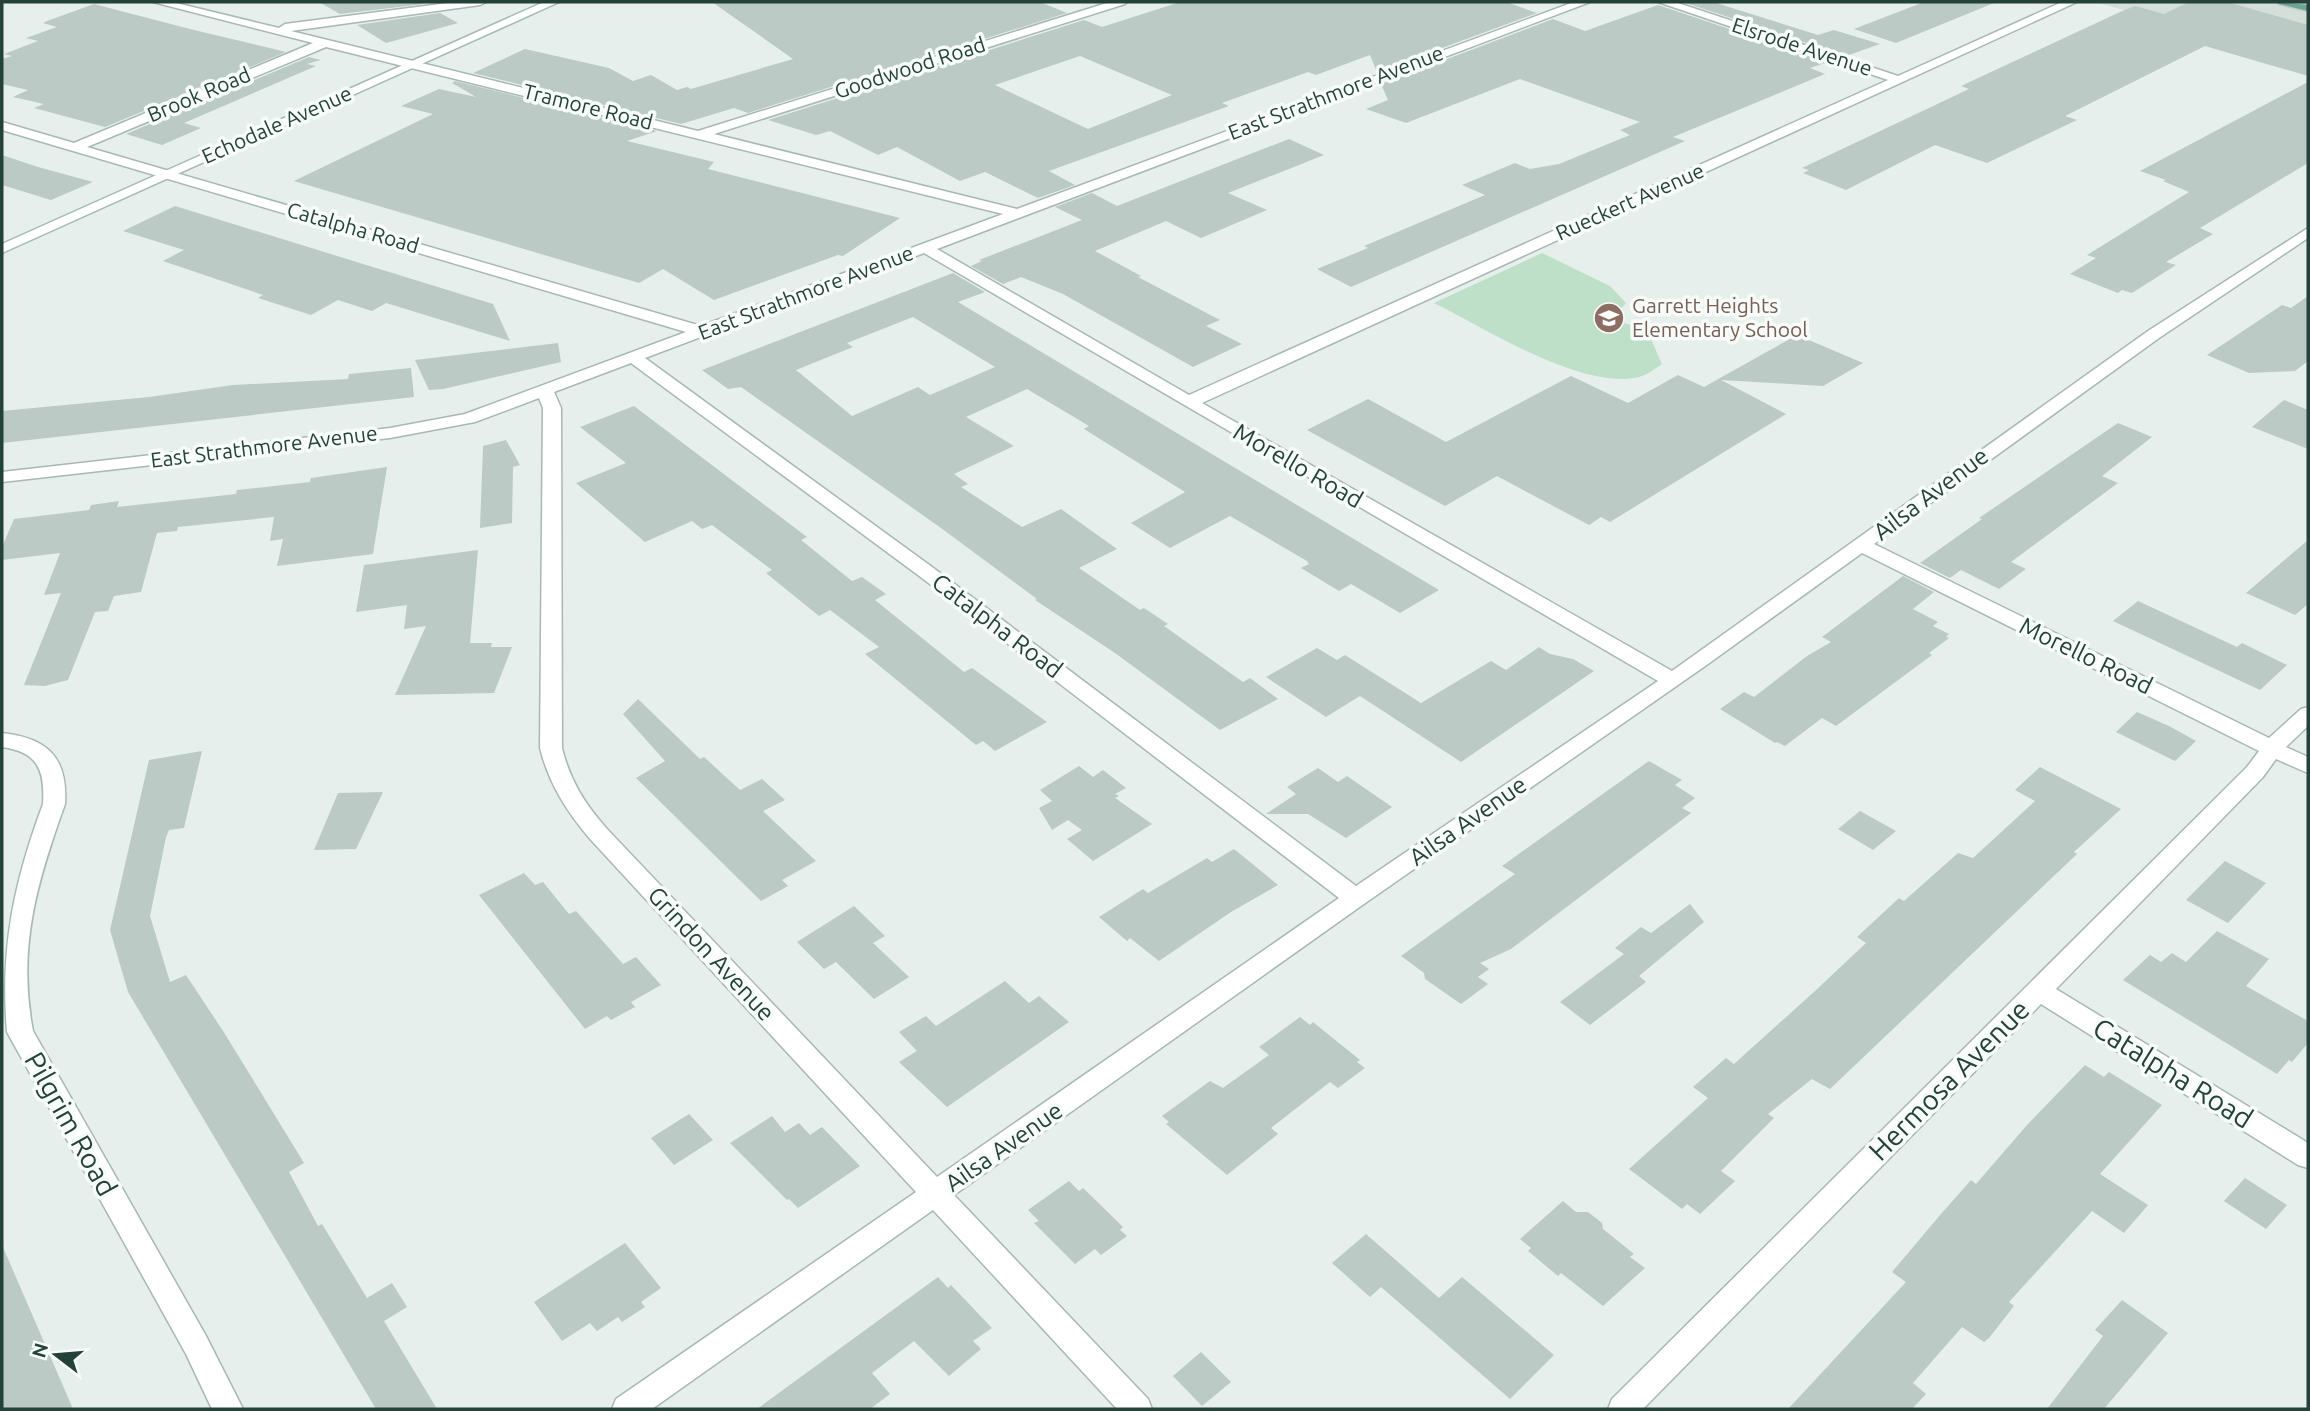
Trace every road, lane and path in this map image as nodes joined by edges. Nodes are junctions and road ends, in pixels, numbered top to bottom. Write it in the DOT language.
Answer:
graph roads {
  1 [pos="159,2"];
  2 [pos="480,2"];
  3 [pos="553,2"];
  4 [pos="1121,2"];
  5 [pos="1584,2"];
  6 [pos="1664,2"];
  7 [pos="2071,2"];
  8 [pos="2283,2"];
  9 [pos="431,5"];
  10 [pos="2308,8"];
  11 [pos="272,29"];
  12 [pos="324,43"];
  13 [pos="416,64"];
  14 [pos="1899,80"];
  15 [pos="2,126"];
  16 [pos="699,135"];
  17 [pos="75,147"];
  18 [pos="167,174"];
  19 [pos="1017,213"];
  20 [pos="2308,232"];
  21 [pos="925,248"];
  22 [pos="2,249"];
  23 [pos="704,332"];
  24 [pos="634,358"];
  25 [pos="545,391"];
  26 [pos="1189,402"];
  27 [pos="2,477"];
  28 [pos="1863,546"];
  29 [pos="1672,680"];
  30 [pos="2308,714"];
  31 [pos="2,740"];
  32 [pos="2272,748"];
  33 [pos="2308,766"];
  34 [pos="1356,898"];
  35 [pos="2038,990"];
  36 [pos="2308,1157"];
  37 [pos="936,1195"];
  38 [pos="228,1409"];
  39 [pos="627,1409"];
  40 [pos="1136,1409"];
  41 [pos="1623,1409"];
  1 -- 11 [label="street, Tramore Road"];
  2 -- 9 [label="street"];
  3 -- 13 [label="street, Echodale Avenue"];
  4 -- 16 [label="street, Goodwood Road"];
  5 -- 19 [label="street, East Strathmore Avenue"];
  6 -- 14 [label="street, Elsrode Avenue"];
  7 -- 14 [label="street, Rueckert Avenue"];
  8 -- 10 [label="main road"];
  9 -- 11 [label="street"];
  11 -- 12 [label="street, Tramore Road"];
  12 -- 13 [label="street, Tramore Road"];
  12 -- 17 [label="street, Brook Road"];
  13 -- 16 [label="street, Tramore Road"];
  13 -- 18 [label="street, Echodale Avenue"];
  14 -- 26 [label="street, Rueckert Avenue"];
  15 -- 17 [label="street, Catalpha Road"];
  16 -- 19 [label="street, Tramore Road"];
  17 -- 18 [label="street, Catalpha Road"];
  18 -- 22 [label="street, Echodale Avenue"];
  18 -- 23 [label="street, Catalpha Road"];
  19 -- 21 [label="street, East Strathmore Avenue"];
  20 -- 28 [label="street, Ailsa Avenue"];
  21 -- 23 [label="street, East Strathmore Avenue"];
  21 -- 26 [label="street, Morello Road"];
  23 -- 24 [label="street, East Strathmore Avenue"];
  24 -- 25 [label="street, East Strathmore Avenue"];
  24 -- 34 [label="street, Catalpha Road"];
  25 -- 27 [label="street, East Strathmore Avenue"];
  25 -- 37 [label="street, Grindon Avenue"];
  26 -- 29 [label="street, Morello Road"];
  28 -- 29 [label="street, Ailsa Avenue"];
  28 -- 32 [label="street, Morello Road"];
  29 -- 34 [label="street, Ailsa Avenue"];
  30 -- 32 [label="street, Hermosa Avenue"];
  31 -- 38 [label="street, Pilgrim Road"];
  32 -- 33 [label="street, Morello Road"];
  32 -- 35 [label="street, Hermosa Avenue"];
  34 -- 37 [label="street, Ailsa Avenue"];
  35 -- 36 [label="street, Catalpha Road"];
  35 -- 41 [label="street, Hermosa Avenue"];
  37 -- 39 [label="street, Ailsa Avenue"];
  37 -- 40 [label="street, Grindon Avenue"];
}
